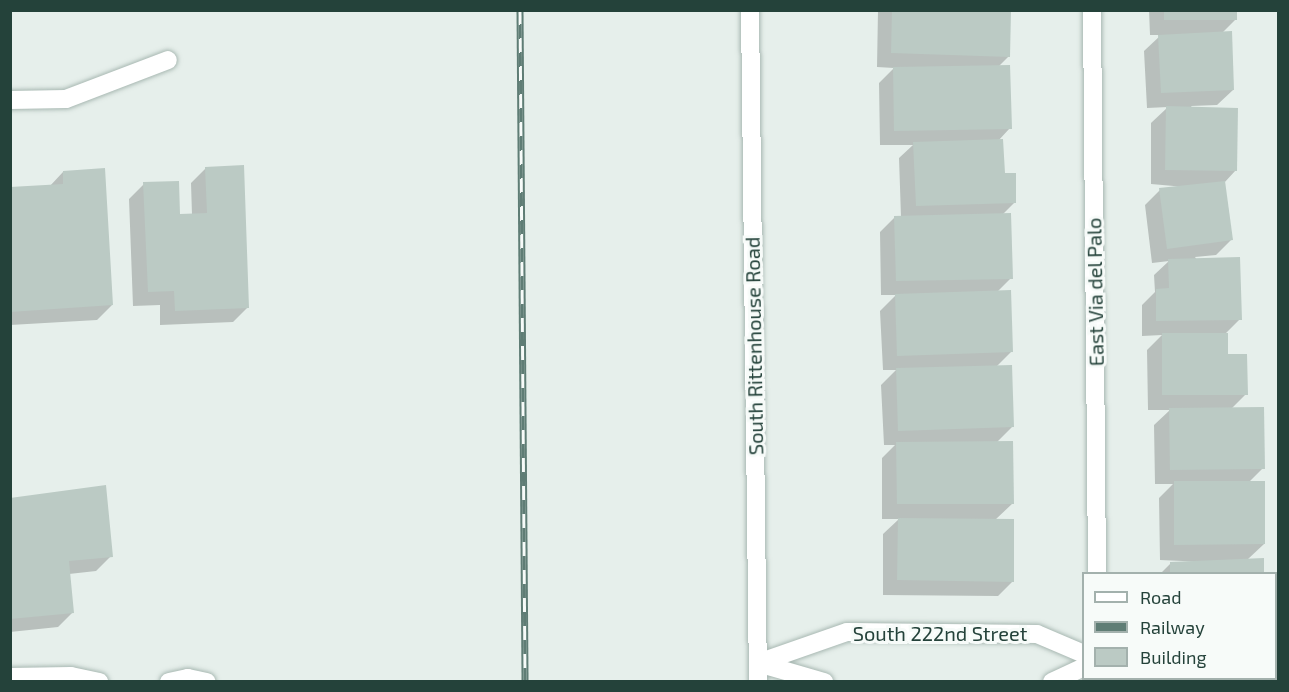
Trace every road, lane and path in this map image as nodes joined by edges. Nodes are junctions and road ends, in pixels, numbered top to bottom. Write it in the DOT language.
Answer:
graph roads {
  1 [pos="750,10"];
  2 [pos="1092,10"];
  3 [pos="168,60"];
  4 [pos="10,100"];
  5 [pos="1097,572"];
  6 [pos="1082,654"];
  7 [pos="1082,667"];
  8 [pos="758,672"];
  9 [pos="10,677"];
  10 [pos="99,681"];
  11 [pos="169,681"];
  12 [pos="207,681"];
  13 [pos="824,681"];
  14 [pos="1052,681"];
  1 -- 8 [label="street, South Rittenhouse Road"];
  2 -- 5 [label="street, East Via del Palo"];
  3 -- 4 [label="street"];
  6 -- 8 [label="street, South 222nd Street"];
  7 -- 14 [label="street"];
  8 -- 13 [label="street"];
  9 -- 10 [label="street"];
  11 -- 12 [label="street"];
}
